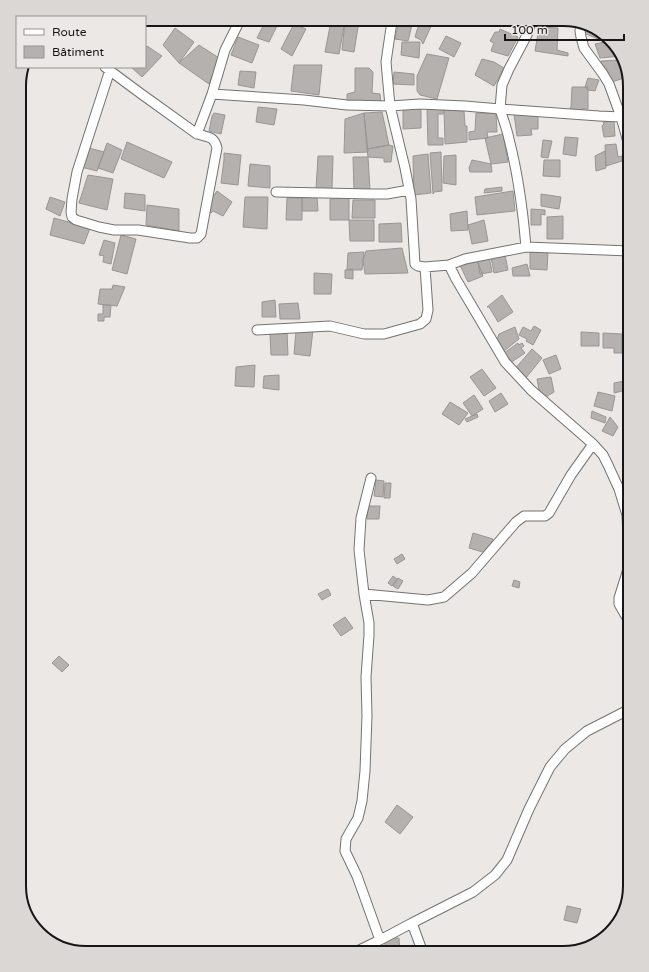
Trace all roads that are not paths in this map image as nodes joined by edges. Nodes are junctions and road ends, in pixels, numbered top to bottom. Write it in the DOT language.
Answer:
graph roads {
  1 [pos="236,26"];
  2 [pos="391,26"];
  3 [pos="530,26"];
  4 [pos="581,29"];
  5 [pos="108,69"];
  6 [pos="212,94"];
  7 [pos="390,106"];
  8 [pos="500,109"];
  9 [pos="621,117"];
  10 [pos="623,124"];
  11 [pos="197,134"];
  12 [pos="409,190"];
  13 [pos="276,192"];
  14 [pos="526,247"];
  15 [pos="623,251"];
  16 [pos="449,265"];
  17 [pos="425,267"];
  18 [pos="256,330"];
  19 [pos="593,444"];
  20 [pos="370,478"];
  21 [pos="623,500"];
  22 [pos="623,587"];
  23 [pos="364,594"];
  24 [pos="623,610"];
  25 [pos="623,713"];
  26 [pos="412,923"];
  27 [pos="380,940"];
  28 [pos="368,946"];
  29 [pos="420,946"];
  1 -- 6 [label="street"];
  2 -- 7 [label="street"];
  3 -- 8 [label="street"];
  4 -- 9 [label="street"];
  5 -- 11 [label="street"];
  5 -- 11 [label="street"];
  6 -- 7 [label="street"];
  6 -- 11 [label="street"];
  7 -- 8 [label="street"];
  7 -- 12 [label="street"];
  8 -- 9 [label="street"];
  8 -- 14 [label="street"];
  9 -- 10 [label="street"];
  12 -- 13 [label="street"];
  12 -- 17 [label="street"];
  14 -- 15 [label="street"];
  14 -- 16 [label="street"];
  16 -- 17 [label="street"];
  16 -- 19 [label="street"];
  17 -- 18 [label="street"];
  19 -- 21 [label="street"];
  19 -- 23 [label="street"];
  20 -- 23 [label="street"];
  22 -- 24 [label="street"];
  23 -- 27 [label="street"];
  25 -- 26 [label="street"];
  26 -- 27 [label="street"];
  26 -- 29 [label="street"];
  27 -- 28 [label="street"];
}
